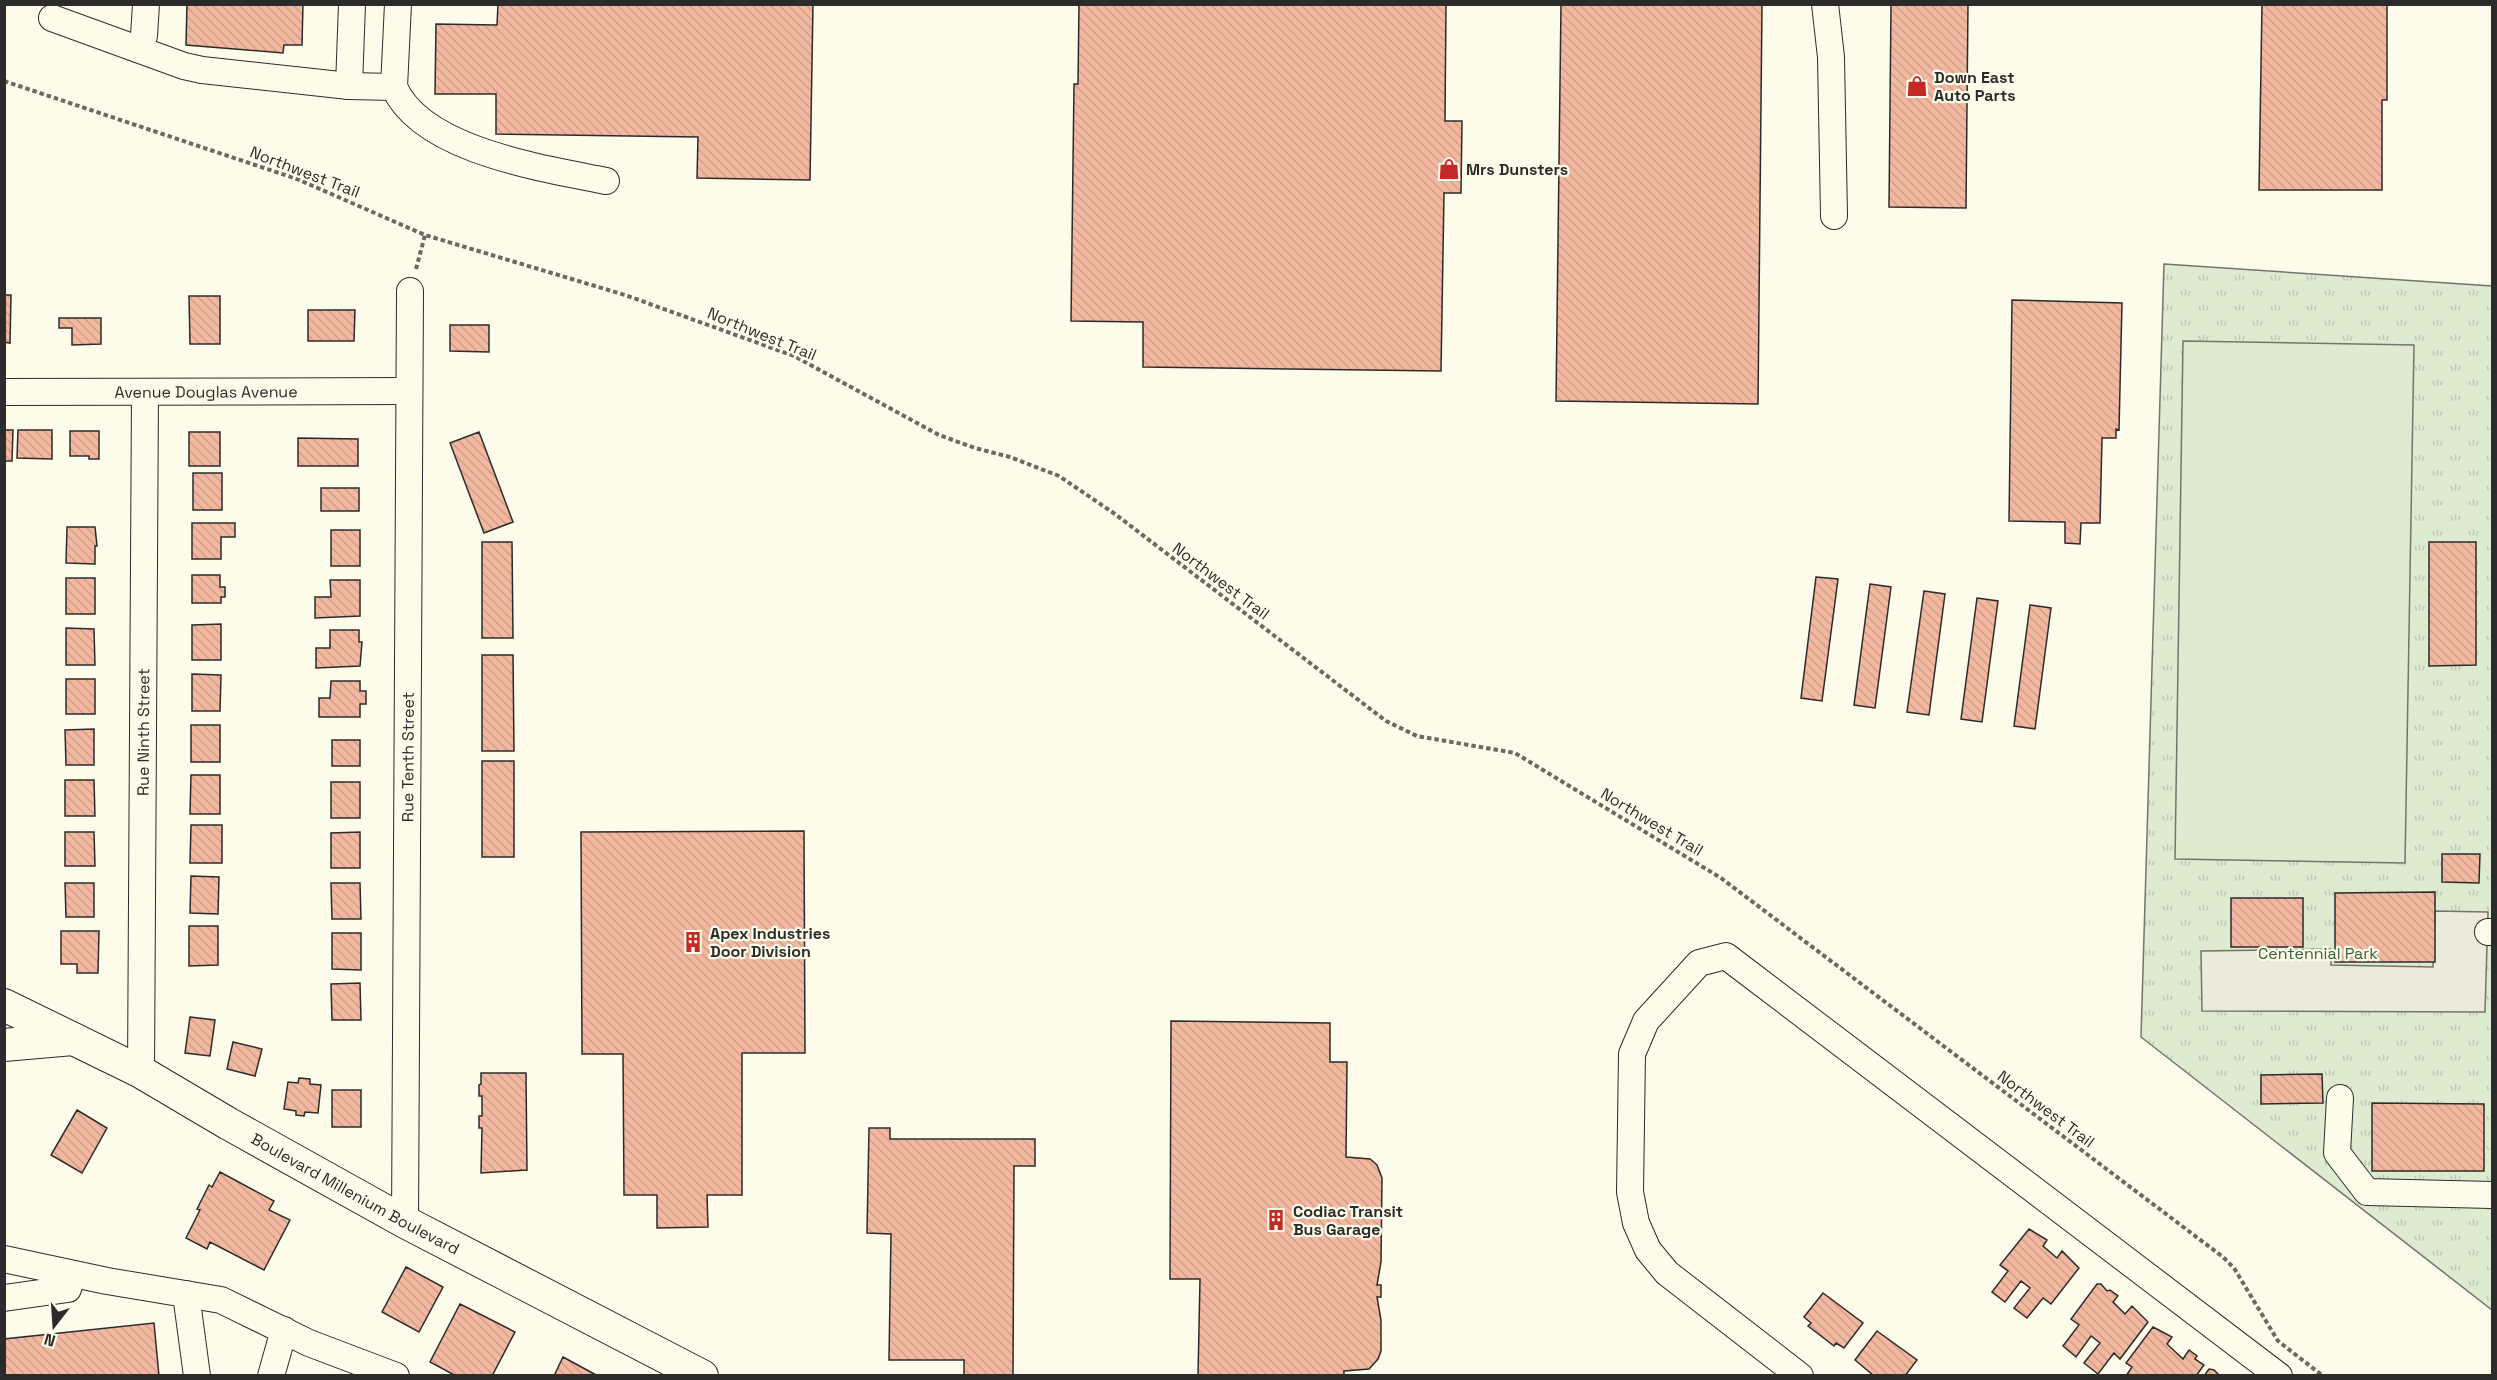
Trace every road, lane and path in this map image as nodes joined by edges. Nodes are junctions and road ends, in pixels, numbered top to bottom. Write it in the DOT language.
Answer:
graph roads {
  1 [pos="146,4"];
  2 [pos="352,4"];
  3 [pos="398,4"];
  4 [pos="1825,4"];
  5 [pos="52,18"];
  6 [pos="138,49"];
  7 [pos="4,81"];
  8 [pos="349,86"];
  9 [pos="394,87"];
  10 [pos="606,181"];
  11 [pos="1834,216"];
  12 [pos="425,235"];
  13 [pos="410,291"];
  14 [pos="409,391"];
  15 [pos="4,392"];
  16 [pos="145,392"];
  17 [pos="4,1005"];
  18 [pos="74,1039"];
  19 [pos="4,1045"];
  20 [pos="141,1072"];
  21 [pos="2340,1098"];
  22 [pos="2493,1195"];
  23 [pos="405,1222"];
  24 [pos="4,1259"];
  25 [pos="73,1274"];
  26 [pos="186,1294"];
  27 [pos="4,1298"];
  28 [pos="284,1330"];
  29 [pos="198,1376"];
  30 [pos="271,1376"];
  31 [pos="396,1376"];
  32 [pos="702,1376"];
  33 [pos="1800,1376"];
  34 [pos="2279,1376"];
  35 [pos="2323,1376"];
  1 -- 6 [label="street"];
  2 -- 8 [label="street"];
  3 -- 9 [label="street"];
  4 -- 11 [label="street"];
  5 -- 6 [label="street"];
  6 -- 8 [label="street"];
  7 -- 12 [label="path, Northwest Trail"];
  8 -- 9 [label="street"];
  9 -- 10 [label="street"];
  12 -- 13 [label="path"];
  12 -- 35 [label="path, Northwest Trail"];
  13 -- 14 [label="street, Rue Tenth Street"];
  14 -- 16 [label="street, Avenue Douglas Avenue"];
  14 -- 23 [label="street, Rue Tenth Street"];
  15 -- 16 [label="street, Avenue Douglas Avenue"];
  16 -- 20 [label="street, Rue Ninth Street"];
  17 -- 18 [label="main road, Boulevard Millenium Boulevard"];
  18 -- 19 [label="main road"];
  18 -- 20 [label="main road, Boulevard Millenium Boulevard"];
  20 -- 23 [label="main road, Boulevard Millenium Boulevard"];
  21 -- 22 [label="street"];
  23 -- 32 [label="main road, Boulevard Millenium Boulevard"];
  24 -- 25 [label="street"];
  25 -- 26 [label="street"];
  25 -- 27 [label="street"];
  26 -- 28 [label="street"];
  26 -- 29 [label="street"];
  28 -- 30 [label="street"];
  28 -- 31 [label="street"];
  33 -- 34 [label="street"];
}
